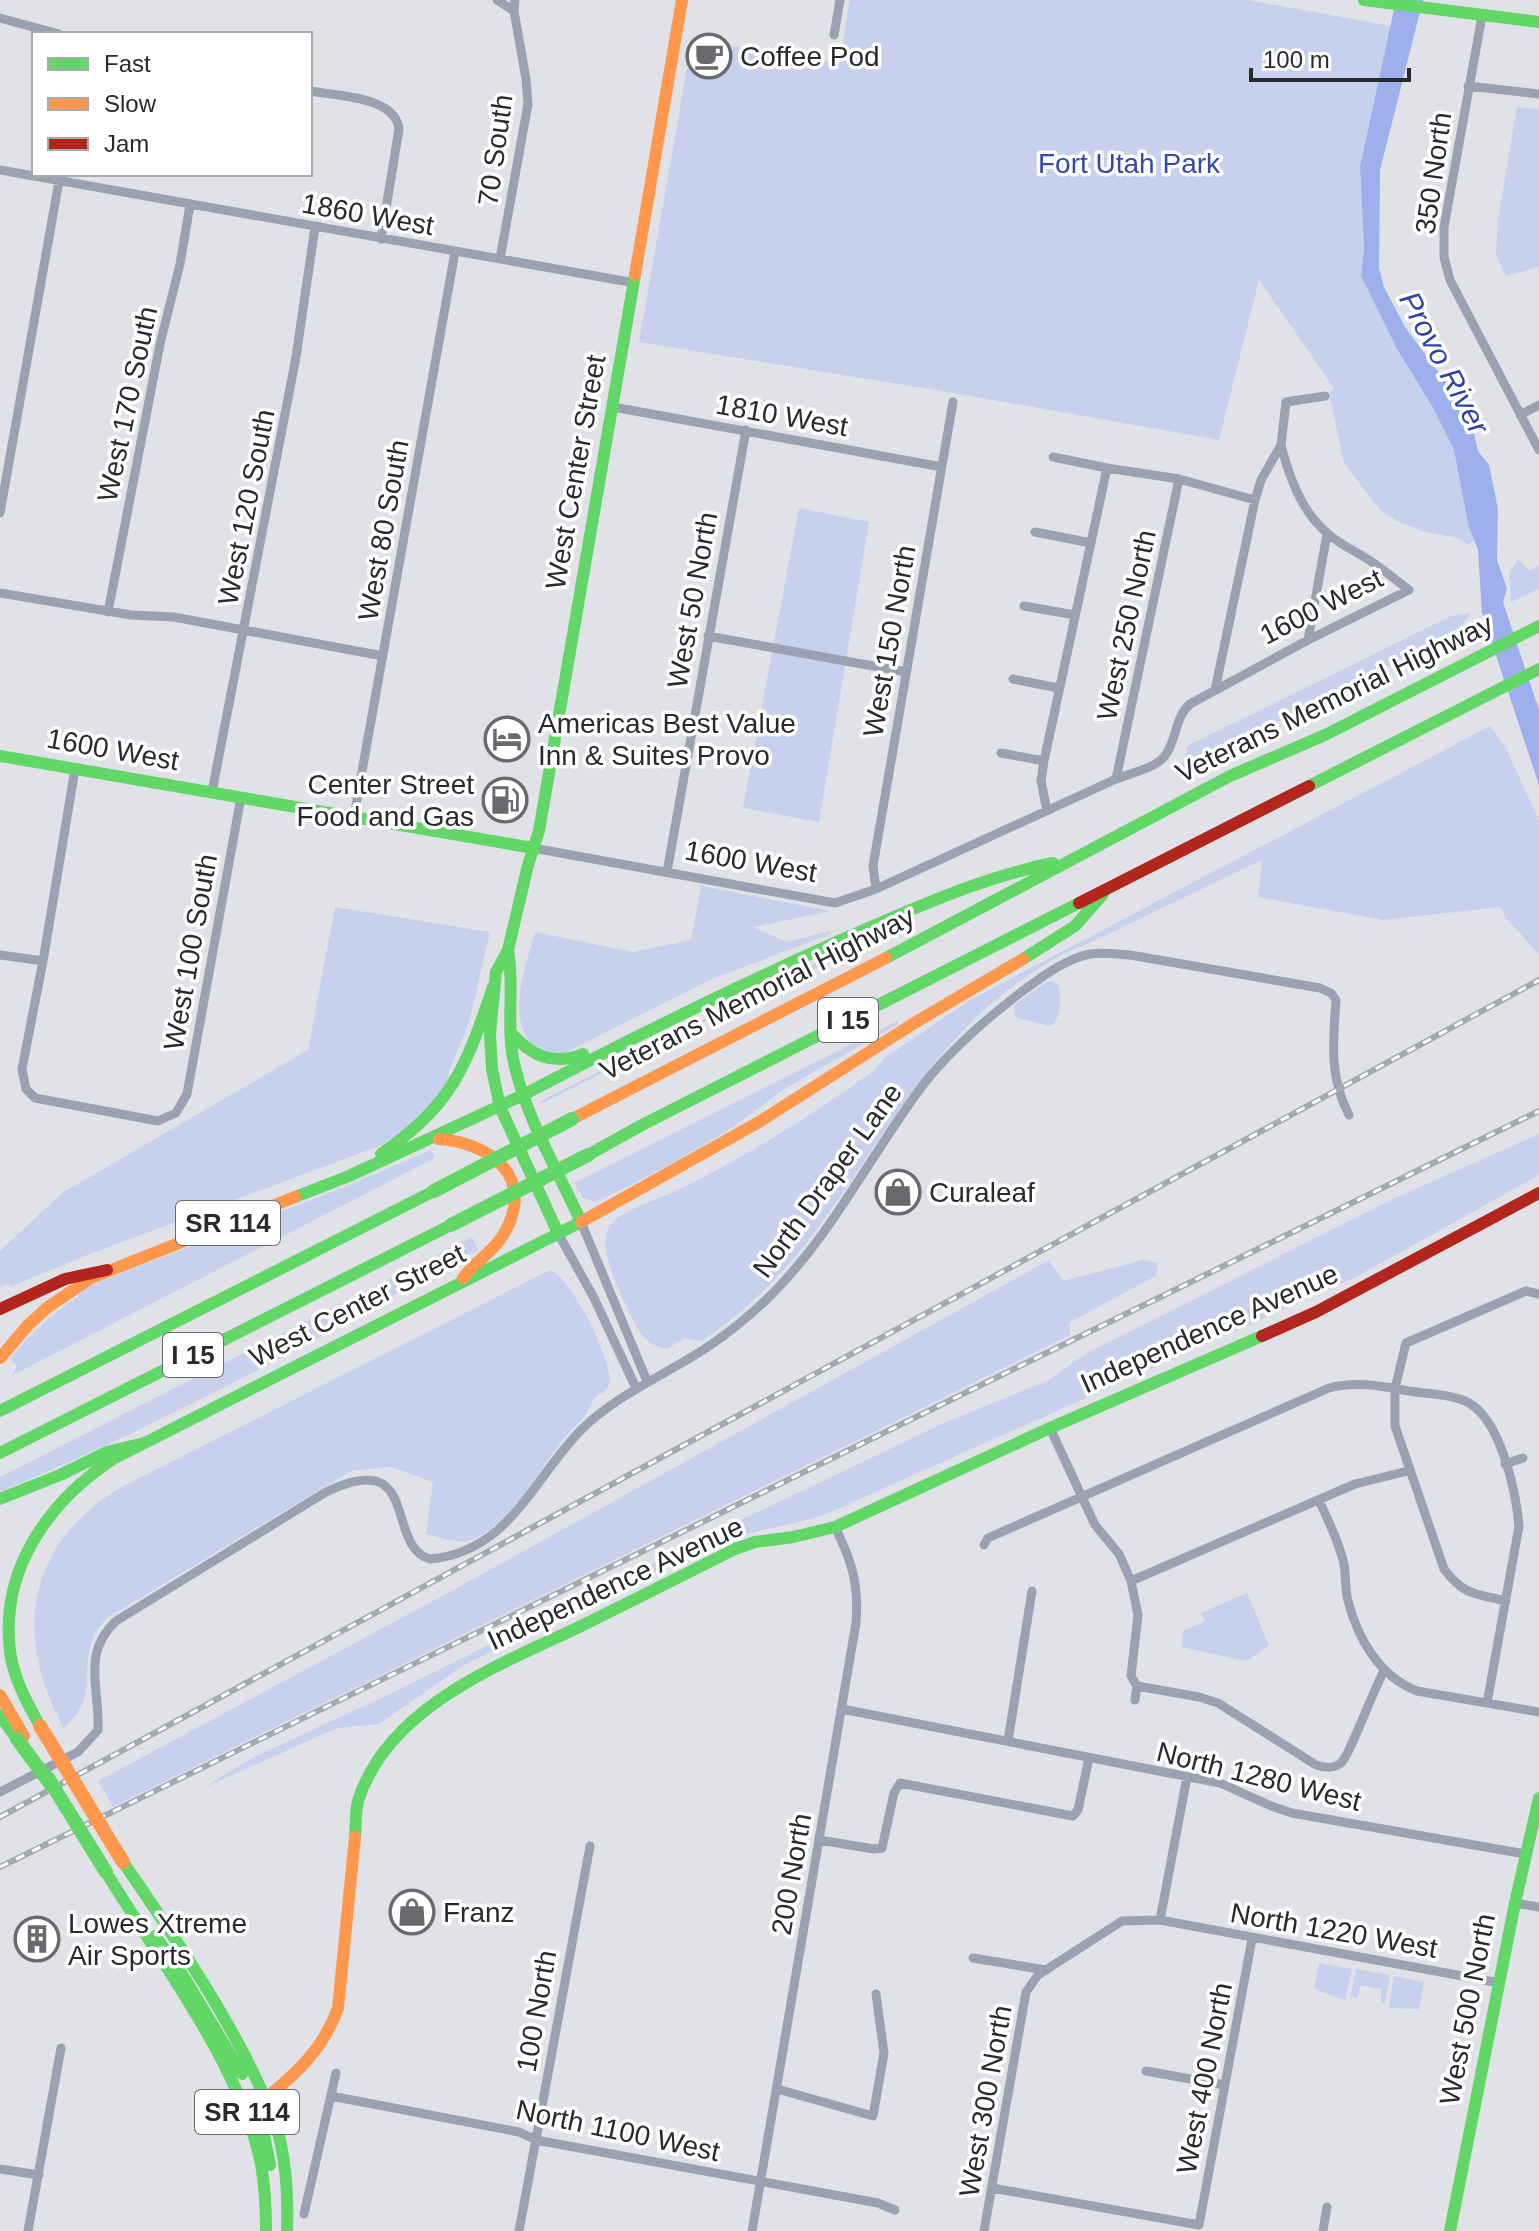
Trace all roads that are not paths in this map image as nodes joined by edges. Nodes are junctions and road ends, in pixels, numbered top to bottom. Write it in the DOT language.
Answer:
graph roads {
  1 [pos="497,0"];
  2 [pos="682,0"];
  3 [pos="840,0"];
  4 [pos="1365,0"];
  5 [pos="514,5"];
  6 [pos="1482,16"];
  7 [pos="0,18"];
  8 [pos="1539,22"];
  9 [pos="52,32"];
  10 [pos="834,35"];
  11 [pos="1468,86"];
  12 [pos="312,91"];
  13 [pos="1539,94"];
  14 [pos="0,170"];
  15 [pos="32,176"];
  16 [pos="32,176"];
  17 [pos="59,181"];
  18 [pos="190,205"];
  19 [pos="315,227"];
  20 [pos="381,239"];
  21 [pos="455,252"];
  22 [pos="500,259"];
  23 [pos="635,283"];
  24 [pos="1325,396"];
  25 [pos="953,402"];
  26 [pos="1539,405"];
  27 [pos="613,407"];
  28 [pos="1520,415"];
  29 [pos="746,430"];
  30 [pos="1281,445"];
  31 [pos="1539,450"];
  32 [pos="1053,457"];
  33 [pos="942,467"];
  34 [pos="1107,468"];
  35 [pos="1179,479"];
  36 [pos="1255,500"];
  37 [pos="0,513"];
  38 [pos="1035,532"];
  39 [pos="1327,534"];
  40 [pos="1091,543"];
  41 [pos="0,593"];
  42 [pos="1024,606"];
  43 [pos="108,612"];
  44 [pos="1075,615"];
  45 [pos="1539,626"];
  46 [pos="245,630"];
  47 [pos="708,636"];
  48 [pos="1308,640"];
  49 [pos="383,656"];
  50 [pos="1539,669"];
  51 [pos="906,672"];
  52 [pos="1013,679"];
  53 [pos="1058,688"];
  54 [pos="1215,690"];
  55 [pos="1001,753"];
  56 [pos="0,756"];
  57 [pos="1044,761"];
  58 [pos="75,769"];
  59 [pos="1116,779"];
  60 [pos="212,792"];
  61 [pos="241,797"];
  62 [pos="1047,811"];
  63 [pos="354,816"];
  64 [pos="533,848"];
  65 [pos="1066,861"];
  66 [pos="667,872"];
  67 [pos="1109,886"];
  68 [pos="876,889"];
  69 [pos="508,950"];
  70 [pos="0,955"];
  71 [pos="43,961"];
  72 [pos="493,987"];
  73 [pos="510,1032"];
  74 [pos="608,1051"];
  75 [pos="523,1095"];
  76 [pos="500,1107"];
  77 [pos="1349,1115"];
  78 [pos="433,1139"];
  79 [pos="349,1176"];
  80 [pos="1539,1193"];
  81 [pos="581,1222"];
  82 [pos="558,1233"];
  83 [pos="107,1270"];
  84 [pos="461,1282"];
  85 [pos="1539,1294"];
  86 [pos="0,1309"];
  87 [pos="0,1358"];
  88 [pos="647,1381"];
  89 [pos="636,1388"];
  90 [pos="1395,1388"];
  91 [pos="0,1411"];
  92 [pos="1050,1428"];
  93 [pos="144,1443"];
  94 [pos="0,1453"];
  95 [pos="1523,1458"];
  96 [pos="1505,1464"];
  97 [pos="1408,1471"];
  98 [pos="1082,1496"];
  99 [pos="0,1499"];
  100 [pos="1319,1500"];
  101 [pos="835,1527"];
  102 [pos="984,1545"];
  103 [pos="1131,1581"];
  104 [pos="1032,1591"];
  105 [pos="1506,1601"];
  106 [pos="1384,1671"];
  107 [pos="1137,1686"];
  108 [pos="0,1695"];
  109 [pos="1135,1700"];
  110 [pos="1487,1703"];
  111 [pos="842,1709"];
  112 [pos="1539,1712"];
  113 [pos="0,1715"];
  114 [pos="21,1738"];
  115 [pos="1008,1741"];
  116 [pos="1089,1758"];
  117 [pos="1187,1777"];
  118 [pos="0,1792"];
  119 [pos="1539,1798"];
  120 [pos="819,1840"];
  121 [pos="590,1846"];
  122 [pos="1525,1854"];
  123 [pos="115,1887"];
  124 [pos="1515,1903"];
  125 [pos="1539,1907"];
  126 [pos="1160,1920"];
  127 [pos="1252,1939"];
  128 [pos="973,1958"];
  129 [pos="1046,1970"];
  130 [pos="1500,1983"];
  131 [pos="876,1994"];
  132 [pos="61,2048"];
  133 [pos="1146,2071"];
  134 [pos="336,2073"];
  135 [pos="1224,2085"];
  136 [pos="777,2089"];
  137 [pos="331,2096"];
  138 [pos="265,2099"];
  139 [pos="536,2140"];
  140 [pos="0,2169"];
  141 [pos="39,2175"];
  142 [pos="761,2181"];
  143 [pos="992,2188"];
  144 [pos="1327,2207"];
  145 [pos="895,2210"];
  146 [pos="304,2214"];
  147 [pos="266,2230"];
  148 [pos="28,2231"];
  149 [pos="287,2231"];
  150 [pos="519,2231"];
  151 [pos="752,2231"];
  152 [pos="984,2231"];
  153 [pos="1323,2231"];
  154 [pos="1450,2231"];
  1 -- 5 [label="street"];
  2 -- 23 [label="main road, West Center Street / SR 114"];
  3 -- 10 [label="street"];
  4 -- 6 [label="main road"];
  5 -- 22 [label="street, 70 South"];
  6 -- 8 [label="main road"];
  6 -- 11 [label="street, 350 North"];
  7 -- 9 [label="street"];
  11 -- 13 [label="street"];
  11 -- 28 [label="street, 350 North"];
  12 -- 20 [label="street"];
  14 -- 16 [label="street, 1860 West"];
  15 -- 17 [label="street, 1860 West"];
  17 -- 18 [label="street, 1860 West"];
  17 -- 37 [label="street"];
  18 -- 19 [label="street, 1860 West"];
  18 -- 43 [label="street, West 170 South"];
  19 -- 20 [label="street, 1860 West"];
  19 -- 46 [label="street, West 120 South"];
  20 -- 21 [label="street, 1860 West"];
  21 -- 22 [label="street, 1860 West"];
  21 -- 49 [label="street, West 80 South"];
  22 -- 23 [label="street, 1860 West"];
  23 -- 27 [label="main road, West Center Street / SR 114"];
  24 -- 30 [label="street"];
  25 -- 33 [label="street, West 150 North"];
  26 -- 28 [label="street"];
  27 -- 29 [label="street, 1810 West"];
  27 -- 64 [label="main road, West Center Street / SR 114"];
  28 -- 31 [label="street, 350 North"];
  29 -- 33 [label="street, 1810 West"];
  29 -- 47 [label="street, West 50 North"];
  30 -- 36 [label="street"];
  30 -- 39 [label="street"];
  32 -- 34 [label="street"];
  33 -- 51 [label="street, West 150 North"];
  34 -- 35 [label="street"];
  34 -- 40 [label="street"];
  35 -- 36 [label="street"];
  35 -- 59 [label="street, West 250 North"];
  36 -- 54 [label="street"];
  38 -- 40 [label="street"];
  39 -- 48 [label="street"];
  39 -- 48 [label="street, 1600 West"];
  40 -- 44 [label="street"];
  41 -- 43 [label="street"];
  42 -- 44 [label="street"];
  43 -- 46 [label="street"];
  44 -- 53 [label="street"];
  45 -- 65 [label="main road, Veterans Memorial Highway / I 15"];
  46 -- 49 [label="street"];
  46 -- 60 [label="street, West 120 South"];
  47 -- 51 [label="street"];
  47 -- 66 [label="street, West 50 North"];
  48 -- 54 [label="street, 1600 West"];
  49 -- 63 [label="street, West 80 South"];
  50 -- 67 [label="main road, I 15"];
  51 -- 68 [label="street, West 150 North"];
  52 -- 53 [label="street"];
  53 -- 57 [label="street"];
  54 -- 59 [label="street, 1600 West"];
  55 -- 57 [label="street"];
  56 -- 58 [label="main road, 1600 West"];
  57 -- 62 [label="street"];
  58 -- 60 [label="main road, 1600 West"];
  58 -- 71 [label="street"];
  59 -- 62 [label="street, 1600 West"];
  60 -- 61 [label="main road, 1600 West"];
  61 -- 63 [label="main road, 1600 West"];
  61 -- 71 [label="street, West 100 South"];
  62 -- 68 [label="street, 1600 West"];
  63 -- 64 [label="main road, 1600 West"];
  64 -- 66 [label="street, 1600 West"];
  64 -- 69 [label="main road, West Center Street / SR 114"];
  65 -- 74 [label="main road"];
  65 -- 91 [label="main road, Veterans Memorial Highway / I 15, bridge"];
  66 -- 68 [label="street, 1600 West"];
  67 -- 81 [label="main road"];
  67 -- 94 [label="main road, I 15, bridge"];
  69 -- 72 [label="main road, West Center Street / SR 114"];
  69 -- 73 [label="main road, West Center Street / SR 114"];
  70 -- 71 [label="street"];
  72 -- 76 [label="main road, West Center Street"];
  72 -- 79 [label="main road, SR 114"];
  73 -- 74 [label="main road"];
  73 -- 75 [label="main road, West Center Street / SR 114"];
  74 -- 75 [label="main road"];
  75 -- 76 [label="main road"];
  75 -- 81 [label="main road, West Center Street / SR 114"];
  76 -- 78 [label="main road"];
  76 -- 82 [label="main road, West Center Street"];
  77 -- 88 [label="street, North Draper Lane"];
  78 -- 79 [label="main road"];
  78 -- 84 [label="main road"];
  79 -- 83 [label="main road, SR 114"];
  80 -- 92 [label="main road, Independence Avenue"];
  81 -- 82 [label="main road, West Center Street / SR 114"];
  81 -- 88 [label="street, West Center Street"];
  82 -- 84 [label="main road, West Center Street / SR 114"];
  82 -- 89 [label="street, West Center Street"];
  83 -- 86 [label="main road"];
  83 -- 87 [label="main road, SR 114"];
  84 -- 93 [label="main road, West Center Street / SR 114"];
  85 -- 90 [label="street"];
  88 -- 89 [label="street, North Draper Lane"];
  89 -- 118 [label="street, North Draper Lane"];
  90 -- 96 [label="street"];
  90 -- 97 [label="street"];
  90 -- 98 [label="street"];
  92 -- 98 [label="street"];
  92 -- 101 [label="main road, Independence Avenue"];
  93 -- 99 [label="main road"];
  93 -- 138 [label="main road, West Center Street / SR 114, bridge"];
  95 -- 96 [label="street"];
  96 -- 105 [label="street"];
  97 -- 100 [label="street"];
  97 -- 105 [label="street"];
  98 -- 102 [label="street"];
  98 -- 103 [label="street"];
  100 -- 103 [label="street"];
  100 -- 106 [label="street"];
  101 -- 111 [label="street, 200 North"];
  101 -- 138 [label="main road, Independence Avenue"];
  103 -- 107 [label="street"];
  104 -- 115 [label="street"];
  105 -- 110 [label="street"];
  106 -- 107 [label="street"];
  106 -- 110 [label="street"];
  107 -- 109 [label="street"];
  108 -- 114 [label="main road"];
  110 -- 112 [label="street"];
  111 -- 115 [label="street, North 1280 West"];
  111 -- 120 [label="street, 200 North"];
  113 -- 114 [label="main road"];
  114 -- 123 [label="main road, SR 114, bridge"];
  115 -- 116 [label="street, North 1280 West"];
  116 -- 117 [label="street, North 1280 West"];
  116 -- 120 [label="street"];
  117 -- 122 [label="street, North 1280 West"];
  117 -- 126 [label="street"];
  119 -- 122 [label="main road, West 500 North"];
  120 -- 136 [label="street, 200 North"];
  121 -- 139 [label="street, 100 North"];
  122 -- 124 [label="main road, West 500 North"];
  123 -- 138 [label="main road"];
  123 -- 147 [label="main road, SR 114"];
  124 -- 125 [label="street"];
  124 -- 130 [label="main road, West 500 North"];
  126 -- 127 [label="street, North 1220 West"];
  126 -- 129 [label="street, West 300 North"];
  127 -- 130 [label="street, North 1220 West"];
  127 -- 135 [label="street, West 400 North"];
  128 -- 129 [label="street"];
  129 -- 143 [label="street, West 300 North"];
  130 -- 154 [label="main road, West 500 North"];
  131 -- 136 [label="street"];
  132 -- 141 [label="street"];
  133 -- 135 [label="street"];
  134 -- 137 [label="street"];
  135 -- 143 [label="street, West 400 North"];
  136 -- 142 [label="street, 200 North"];
  137 -- 139 [label="street, North 1100 West"];
  137 -- 146 [label="street"];
  138 -- 147 [label="main road"];
  138 -- 149 [label="main road, West Center Street / SR 114"];
  139 -- 142 [label="street, North 1100 West"];
  139 -- 150 [label="street, 100 North"];
  140 -- 141 [label="street"];
  141 -- 148 [label="street"];
  142 -- 145 [label="street, North 1100 West"];
  142 -- 151 [label="street, 200 North"];
  143 -- 152 [label="street, West 300 North"];
  144 -- 153 [label="street"];
}
